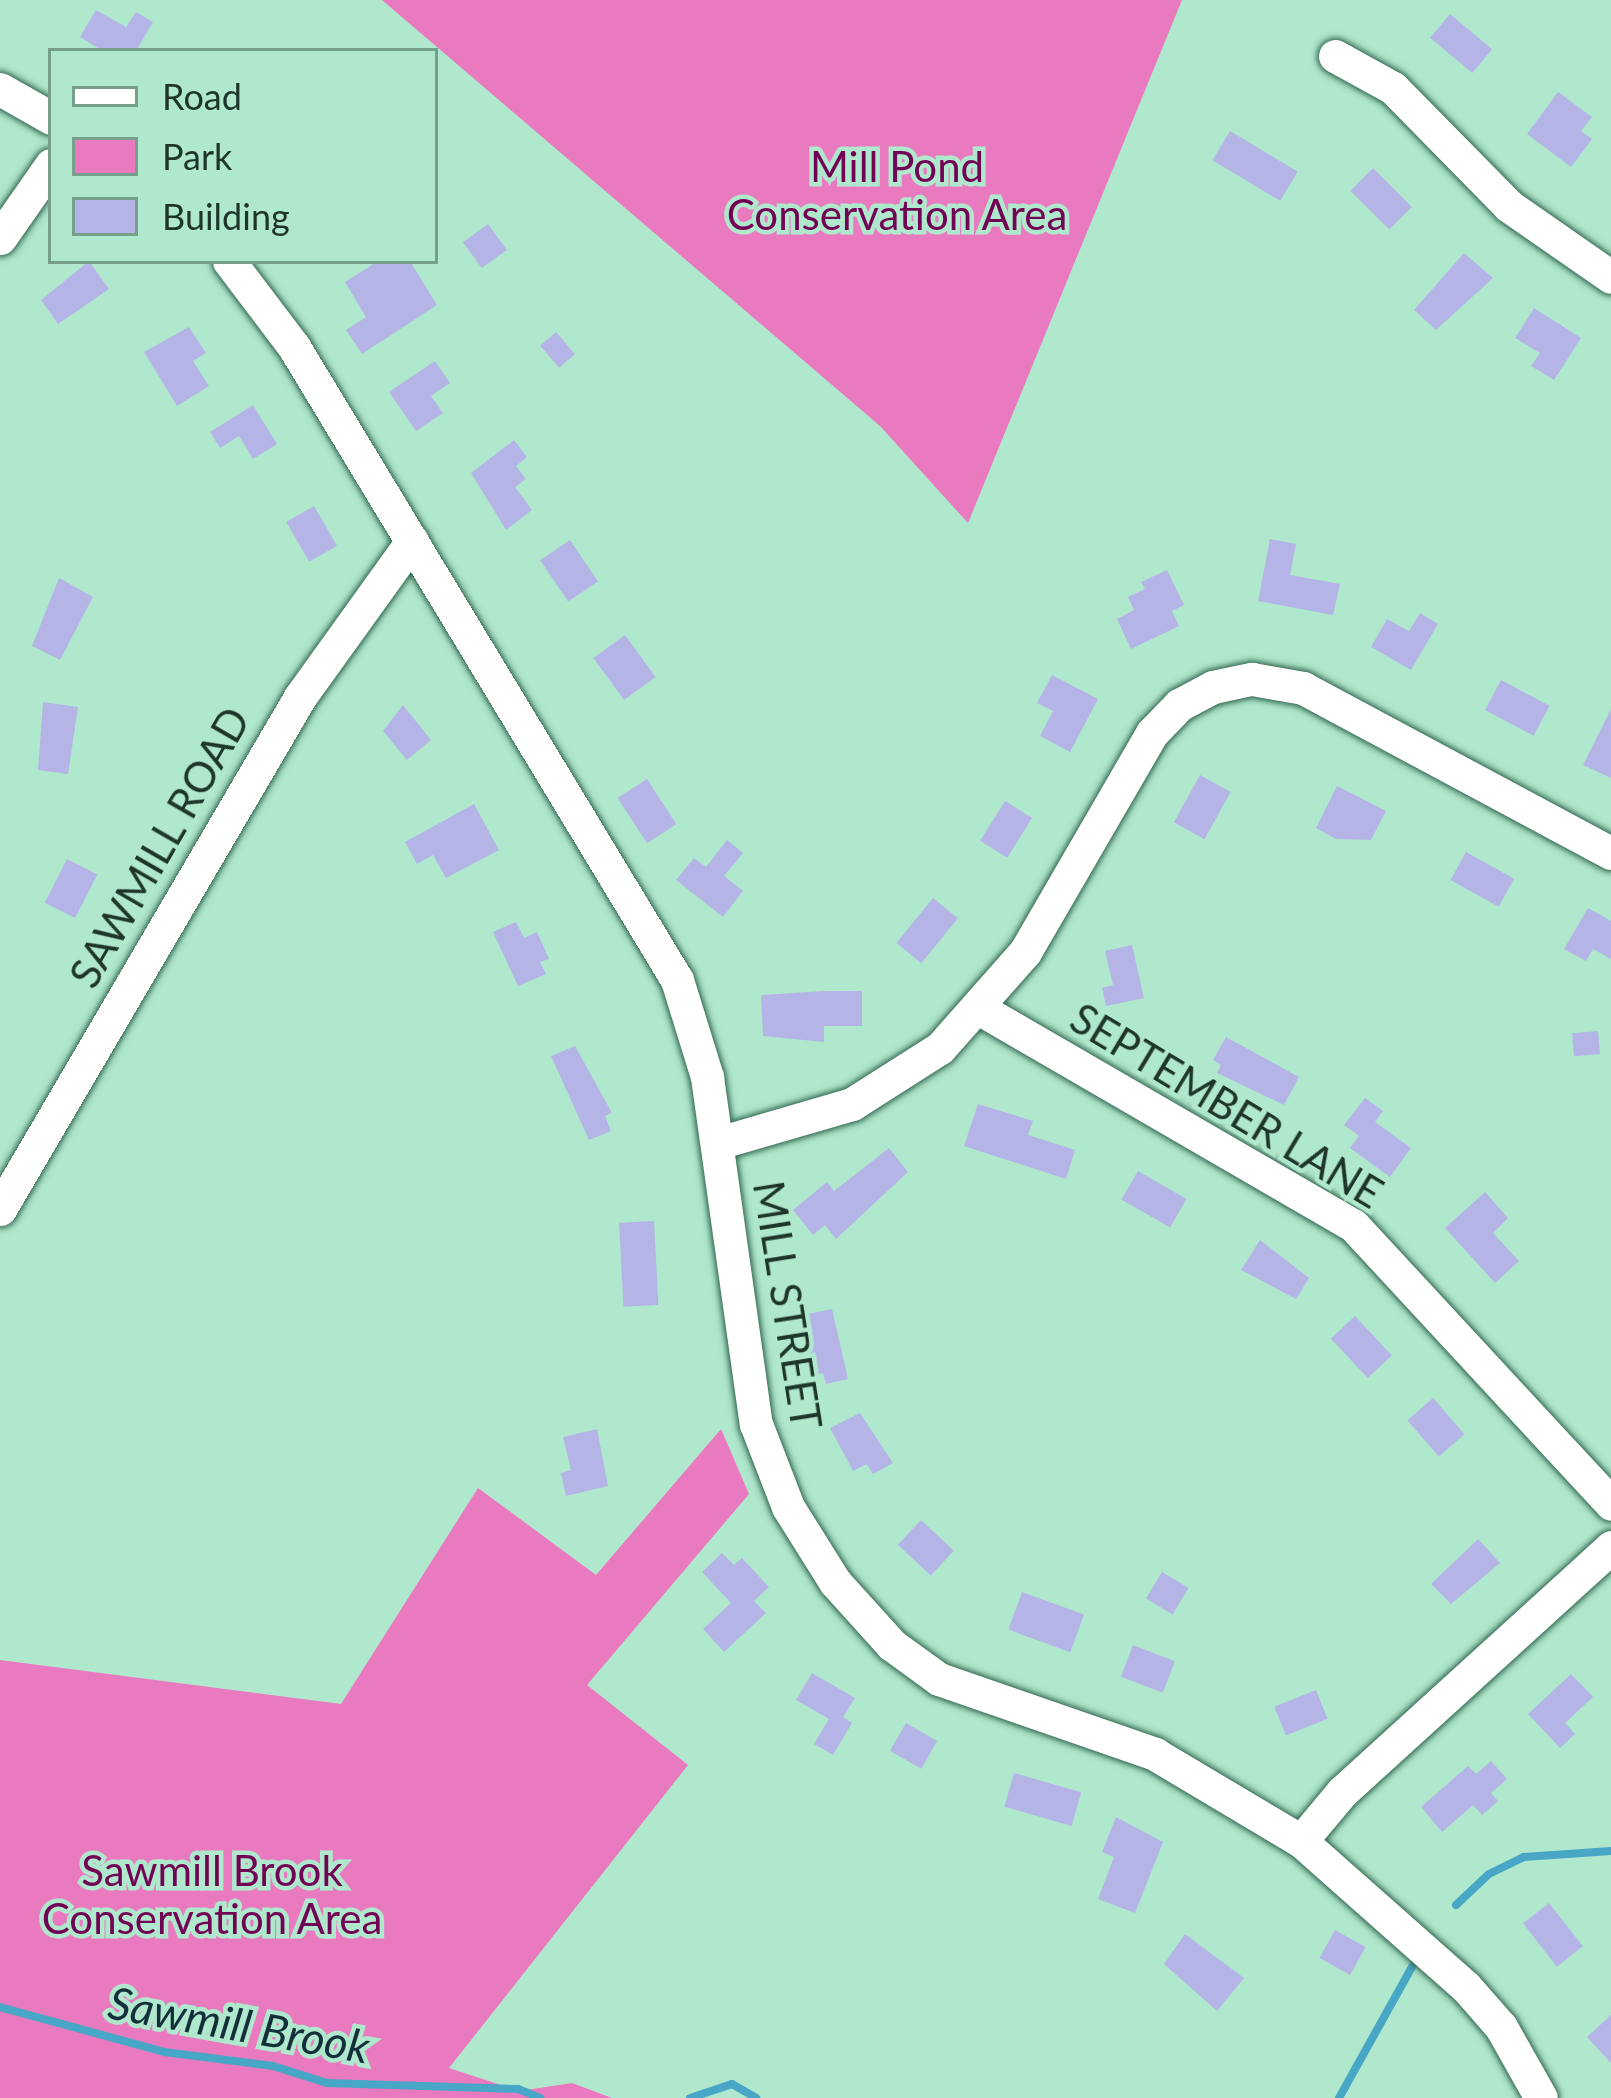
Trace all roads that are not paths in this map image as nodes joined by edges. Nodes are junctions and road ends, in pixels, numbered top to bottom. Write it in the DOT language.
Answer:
graph roads {
  1 [pos="1335,56"];
  2 [pos="0,88"];
  3 [pos="48,116"];
  4 [pos="48,169"];
  5 [pos="0,238"];
  6 [pos="231,264"];
  7 [pos="1611,277"];
  8 [pos="412,541"];
  9 [pos="1611,853"];
  10 [pos="980,1009"];
  11 [pos="718,1143"];
  12 [pos="0,1209"];
  13 [pos="1611,1504"];
  14 [pos="1611,1547"];
  15 [pos="1301,1841"];
  16 [pos="1541,2098"];
  1 -- 7 [label="street"];
  2 -- 3 [label="street"];
  4 -- 5 [label="street"];
  6 -- 8 [label="street, MILL STREET"];
  8 -- 11 [label="street, MILL STREET"];
  8 -- 12 [label="street, SAWMILL ROAD"];
  9 -- 10 [label="street"];
  10 -- 11 [label="street"];
  10 -- 13 [label="street, SEPTEMBER LANE"];
  11 -- 15 [label="street, MILL STREET"];
  14 -- 15 [label="street"];
  15 -- 16 [label="street, MILL STREET"];
}
